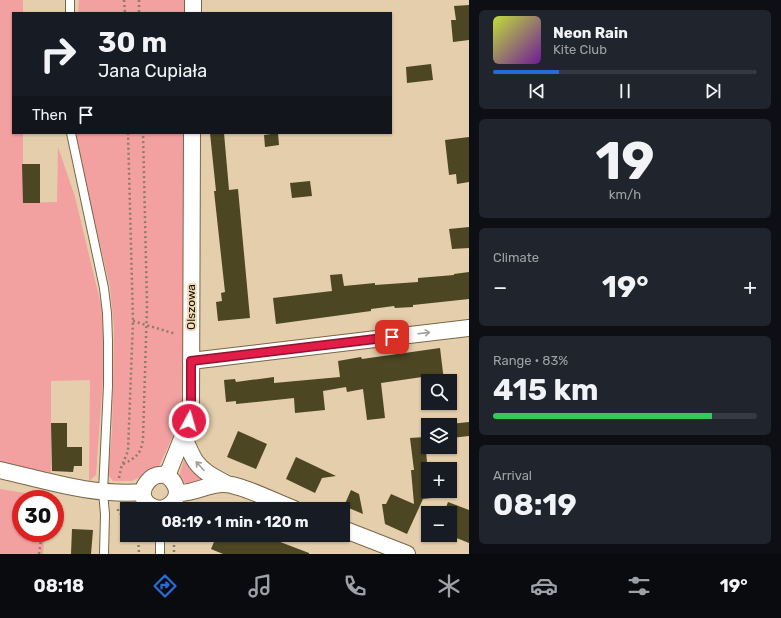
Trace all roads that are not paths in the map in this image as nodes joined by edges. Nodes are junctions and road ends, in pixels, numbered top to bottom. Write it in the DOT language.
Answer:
graph roads {
  1 [pos="70,0"];
  2 [pos="193,0"];
  3 [pos="70,12"];
  4 [pos="193,12"];
  5 [pos="71,134"];
  6 [pos="192,134"];
  7 [pos="469,328"];
  8 [pos="191,361"];
  9 [pos="183,437"];
  10 [pos="0,470"];
  11 [pos="167,476"];
  12 [pos="228,484"];
  13 [pos="103,492"];
  14 [pos="143,492"];
  15 [pos="177,493"];
  16 [pos="147,502"];
  17 [pos="173,502"];
  18 [pos="276,502"];
  19 [pos="350,531"];
  20 [pos="160,542"];
  21 [pos="104,554"];
  22 [pos="160,554"];
  23 [pos="407,554"];
  1 -- 3 [label="lane"];
  2 -- 4 [label="street"];
  5 -- 13 [label="lane"];
  6 -- 8 [label="street, Olszowa"];
  8 -- 7 [label="street, one-way"];
  8 -- 9 [label="street, Olszowa"];
  9 -- 11 [label="street, Olszowa"];
  12 -- 9 [label="street, one-way"];
  10 -- 13 [label="street"];
  11 -- 14 [label="street"];
  11 -- 15 [label="street"];
  12 -- 15 [label="street"];
  12 -- 18 [label="street"];
  13 -- 14 [label="street"];
  13 -- 21 [label="lane"];
  14 -- 16 [label="street"];
  15 -- 17 [label="street"];
  19 -- 23 [label="street"];
  20 -- 22 [label="lane"];
}
